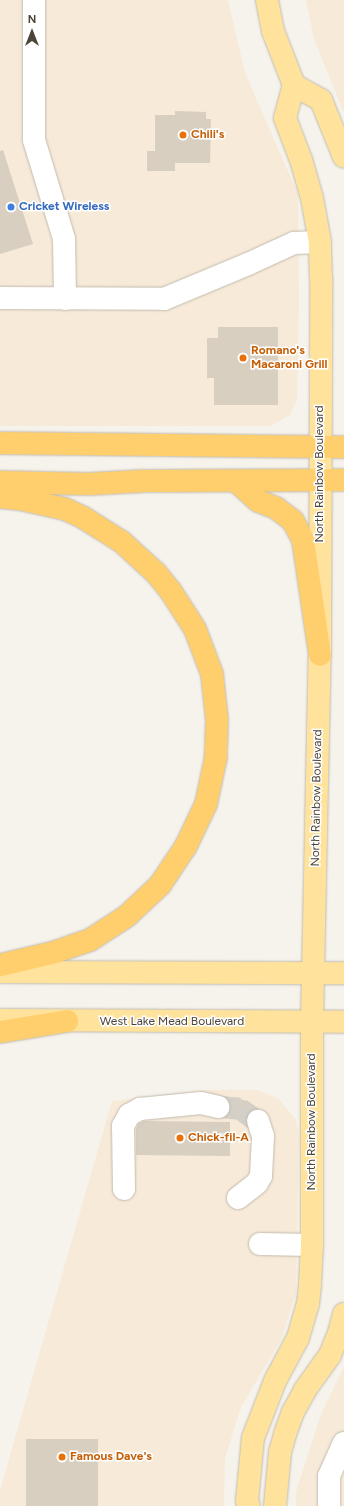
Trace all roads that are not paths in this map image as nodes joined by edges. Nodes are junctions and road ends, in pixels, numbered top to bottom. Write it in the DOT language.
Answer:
graph roads {
  1 [pos="34,0"];
  2 [pos="267,0"];
  3 [pos="294,85"];
  4 [pos="344,157"];
  5 [pos="320,242"];
  6 [pos="0,298"];
  7 [pos="65,299"];
  8 [pos="0,443"];
  9 [pos="320,445"];
  10 [pos="344,447"];
  11 [pos="320,479"];
  12 [pos="344,480"];
  13 [pos="236,481"];
  14 [pos="0,482"];
  15 [pos="0,497"];
  16 [pos="320,655"];
  17 [pos="0,965"];
  18 [pos="0,972"];
  19 [pos="313,972"];
  20 [pos="344,973"];
  21 [pos="0,1020"];
  22 [pos="67,1021"];
  23 [pos="312,1022"];
  24 [pos="344,1022"];
  25 [pos="0,1032"];
  26 [pos="219,1107"];
  27 [pos="258,1121"];
  28 [pos="124,1189"];
  29 [pos="238,1198"];
  30 [pos="260,1244"];
  31 [pos="312,1245"];
  32 [pos="344,1314"];
  33 [pos="344,1443"];
  34 [pos="334,1498"];
  35 [pos="249,1506"];
  36 [pos="275,1506"];
  1 -- 7 [label="lane"];
  2 -- 3 [label="main road"];
  3 -- 4 [label="main road"];
  3 -- 5 [label="main road, North Rainbow Boulevard"];
  5 -- 7 [label="lane"];
  5 -- 9 [label="main road, North Rainbow Boulevard"];
  6 -- 7 [label="lane"];
  8 -- 9 [label="highway"];
  9 -- 10 [label="highway"];
  9 -- 11 [label="main road, North Rainbow Boulevard"];
  11 -- 12 [label="highway"];
  11 -- 13 [label="highway"];
  11 -- 16 [label="main road, North Rainbow Boulevard"];
  13 -- 14 [label="highway"];
  13 -- 16 [label="highway"];
  15 -- 17 [label="highway"];
  16 -- 19 [label="main road, North Rainbow Boulevard"];
  18 -- 19 [label="main road"];
  19 -- 20 [label="main road"];
  19 -- 23 [label="main road, North Rainbow Boulevard"];
  21 -- 22 [label="main road, West Lake Mead Boulevard"];
  22 -- 23 [label="main road, West Lake Mead Boulevard"];
  22 -- 25 [label="highway"];
  23 -- 24 [label="main road, West Lake Mead Boulevard"];
  23 -- 31 [label="main road, North Rainbow Boulevard"];
  26 -- 28 [label="lane"];
  27 -- 29 [label="lane"];
  30 -- 31 [label="lane"];
  31 -- 35 [label="main road, North Rainbow Boulevard"];
  32 -- 36 [label="main road"];
  33 -- 34 [label="lane"];
}
